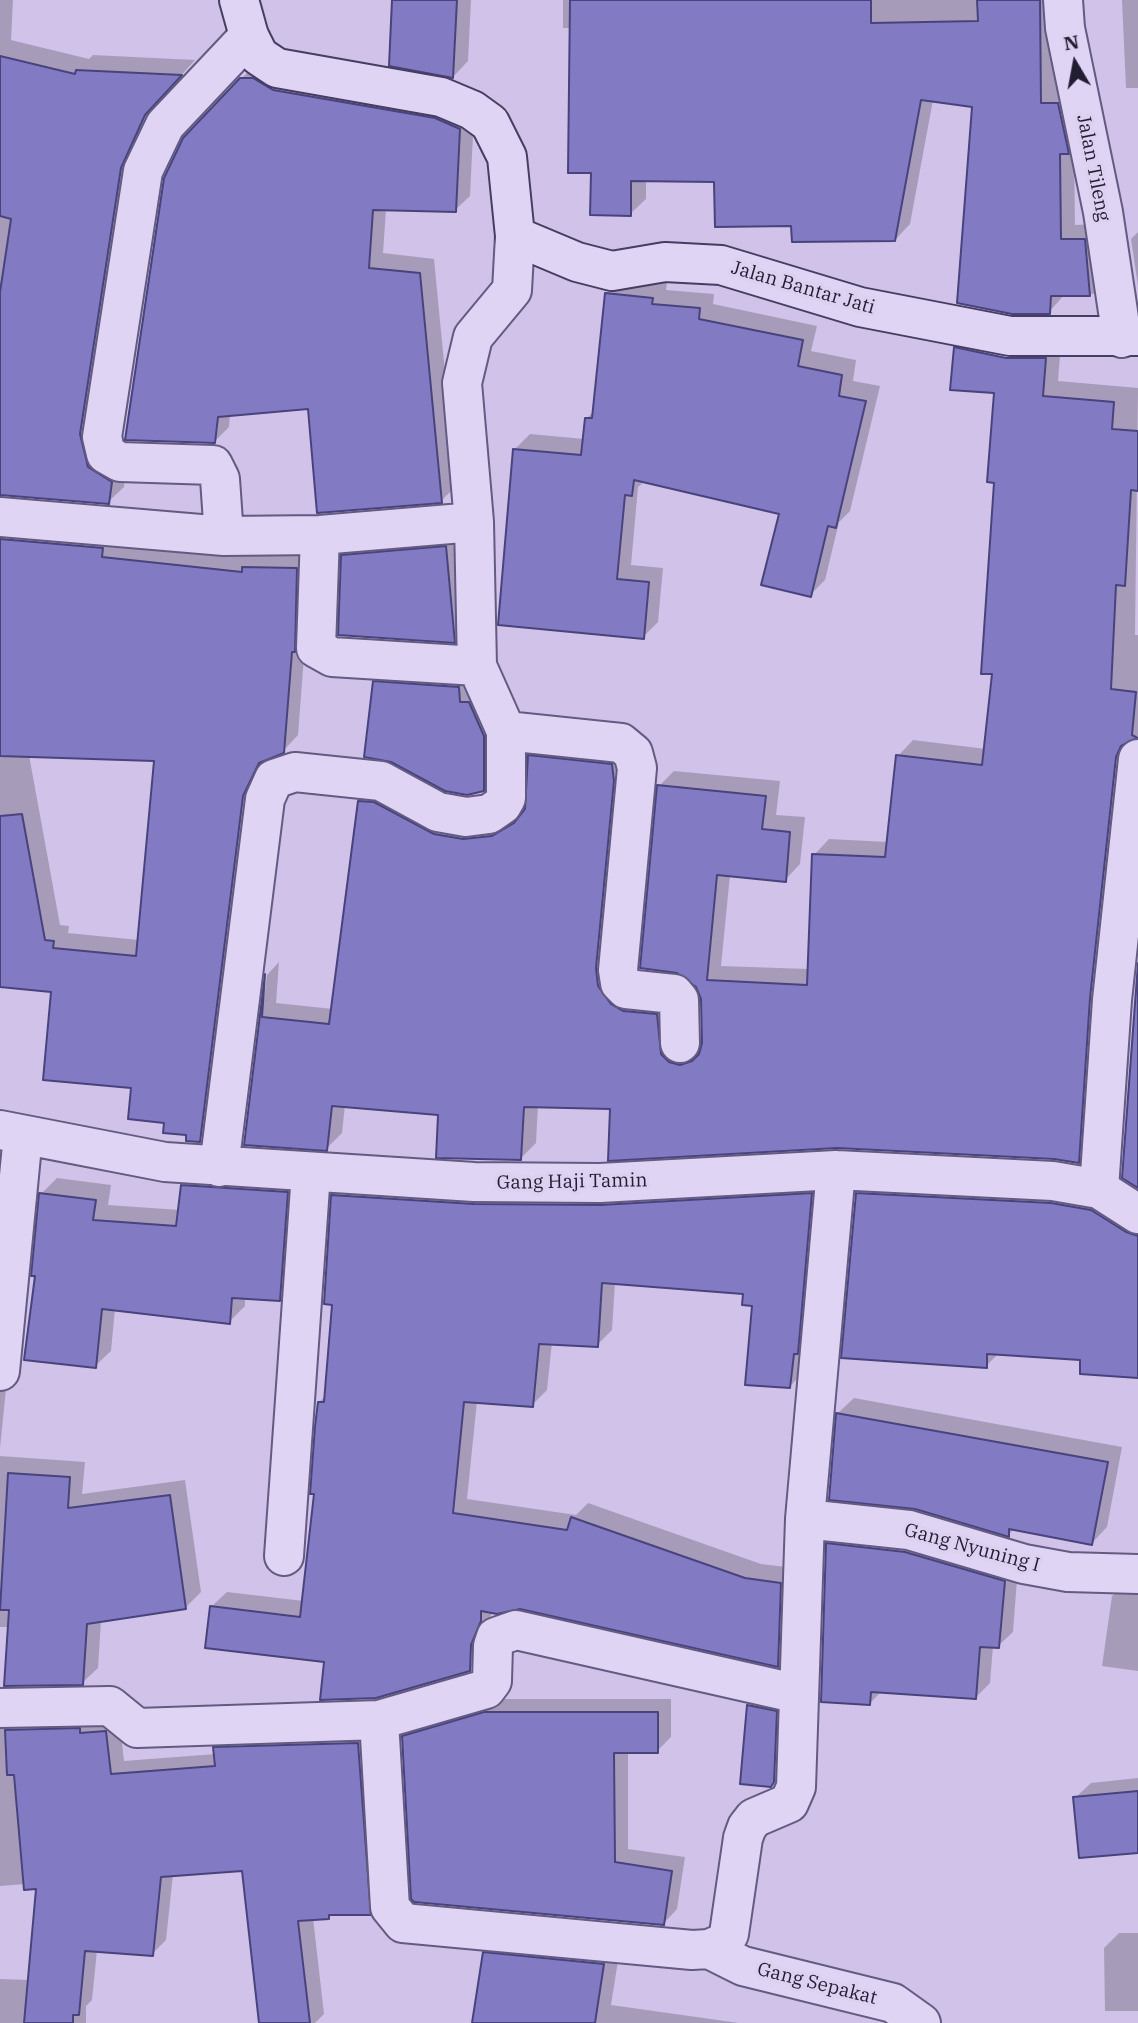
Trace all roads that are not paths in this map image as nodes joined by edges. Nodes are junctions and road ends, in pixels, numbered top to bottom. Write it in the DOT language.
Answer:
graph roads {
  1 [pos="239,0"];
  2 [pos="1063,0"];
  3 [pos="249,36"];
  4 [pos="516,236"];
  5 [pos="1130,337"];
  6 [pos="0,517"];
  7 [pos="474,522"];
  8 [pos="320,535"];
  9 [pos="224,536"];
  10 [pos="477,666"];
  11 [pos="506,731"];
  12 [pos="1138,759"];
  13 [pos="680,1043"];
  14 [pos="11,1133"];
  15 [pos="219,1167"];
  16 [pos="836,1170"];
  17 [pos="311,1173"];
  18 [pos="1098,1189"];
  19 [pos="1138,1214"];
  20 [pos="0,1371"];
  21 [pos="805,1519"];
  22 [pos="284,1556"];
  23 [pos="1138,1574"];
  24 [pos="799,1694"];
  25 [pos="0,1708"];
  26 [pos="379,1720"];
  27 [pos="709,1949"];
  28 [pos="921,2023"];
  1 -- 3 [label="street"];
  2 -- 5 [label="street, Jalan Tileng"];
  3 -- 4 [label="street"];
  3 -- 9 [label="street"];
  4 -- 5 [label="street, Jalan Bantar Jati"];
  4 -- 7 [label="street"];
  6 -- 9 [label="street"];
  7 -- 8 [label="street"];
  7 -- 10 [label="street"];
  8 -- 9 [label="street"];
  8 -- 10 [label="street"];
  10 -- 11 [label="street"];
  11 -- 13 [label="street"];
  11 -- 15 [label="street"];
  12 -- 18 [label="street"];
  14 -- 15 [label="street, Gang Haji Tamin"];
  14 -- 20 [label="street"];
  15 -- 17 [label="street, Gang Haji Tamin"];
  16 -- 17 [label="street, Gang Haji Tamin"];
  16 -- 18 [label="street, Gang Haji Tamin"];
  16 -- 21 [label="street"];
  17 -- 22 [label="street"];
  18 -- 19 [label="street, Gang Haji Tamin"];
  21 -- 23 [label="street, Gang Nyuning I"];
  21 -- 24 [label="street"];
  24 -- 26 [label="street"];
  24 -- 27 [label="street"];
  25 -- 26 [label="street"];
  26 -- 27 [label="street"];
  27 -- 28 [label="street, Gang Sepakat"];
}
